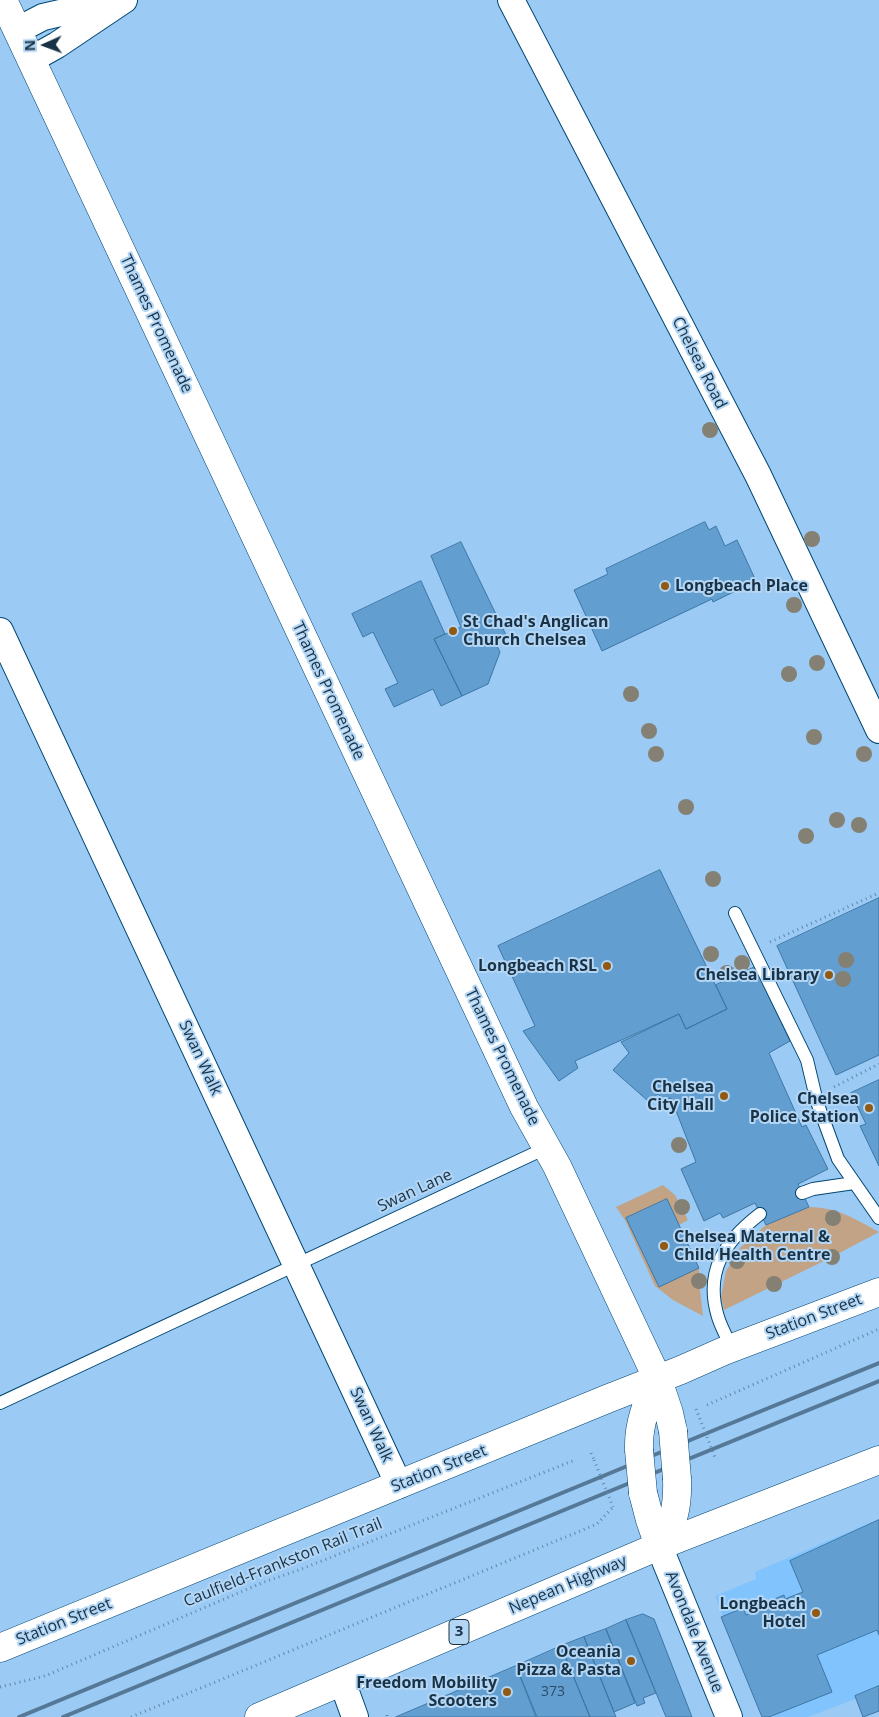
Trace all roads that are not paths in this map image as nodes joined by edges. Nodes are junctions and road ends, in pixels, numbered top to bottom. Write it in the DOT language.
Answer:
graph roads {
  1 [pos="4,0"];
  2 [pos="118,0"];
  3 [pos="124,0"];
  4 [pos="511,0"];
  5 [pos="18,30"];
  6 [pos="32,59"];
  7 [pos="0,631"];
  8 [pos="879,730"];
  9 [pos="734,913"];
  10 [pos="546,1148"];
  11 [pos="854,1183"];
  12 [pos="802,1193"];
  13 [pos="760,1214"];
  14 [pos="879,1218"];
  15 [pos="296,1264"];
  16 [pos="879,1292"];
  17 [pos="732,1348"];
  18 [pos="658,1380"];
  19 [pos="0,1403"];
  20 [pos="879,1460"];
  21 [pos="399,1485"];
  22 [pos="659,1546"];
  23 [pos="0,1648"];
  24 [pos="342,1681"];
  25 [pos="259,1717"];
  26 [pos="355,1717"];
  27 [pos="729,1717"];
  1 -- 5 [label="main road, Thames Promenade"];
  2 -- 5 [label="street"];
  3 -- 6 [label="street"];
  4 -- 8 [label="street, Chelsea Road"];
  5 -- 6 [label="main road, Thames Promenade"];
  6 -- 10 [label="main road, Thames Promenade"];
  7 -- 15 [label="street, Swan Walk"];
  9 -- 11 [label="lane"];
  10 -- 15 [label="lane, Swan Lane"];
  10 -- 18 [label="main road, Thames Promenade"];
  11 -- 12 [label="lane"];
  11 -- 14 [label="lane"];
  13 -- 17 [label="lane"];
  15 -- 19 [label="lane, Swan Lane"];
  15 -- 21 [label="street, Swan Walk"];
  16 -- 17 [label="main road, Station Street"];
  17 -- 18 [label="main road, Station Street"];
  18 -- 21 [label="main road, Station Street"];
  18 -- 22 [label="main road, bridge"];
  18 -- 22 [label="main road, Thames Promenade, bridge"];
  20 -- 22 [label="main road, Nepean Highway / 3"];
  21 -- 23 [label="main road, Station Street"];
  22 -- 24 [label="main road, Nepean Highway / 3"];
  22 -- 27 [label="street, Avondale Avenue"];
  24 -- 25 [label="main road, Nepean Highway / 3"];
  24 -- 26 [label="street"];
}
